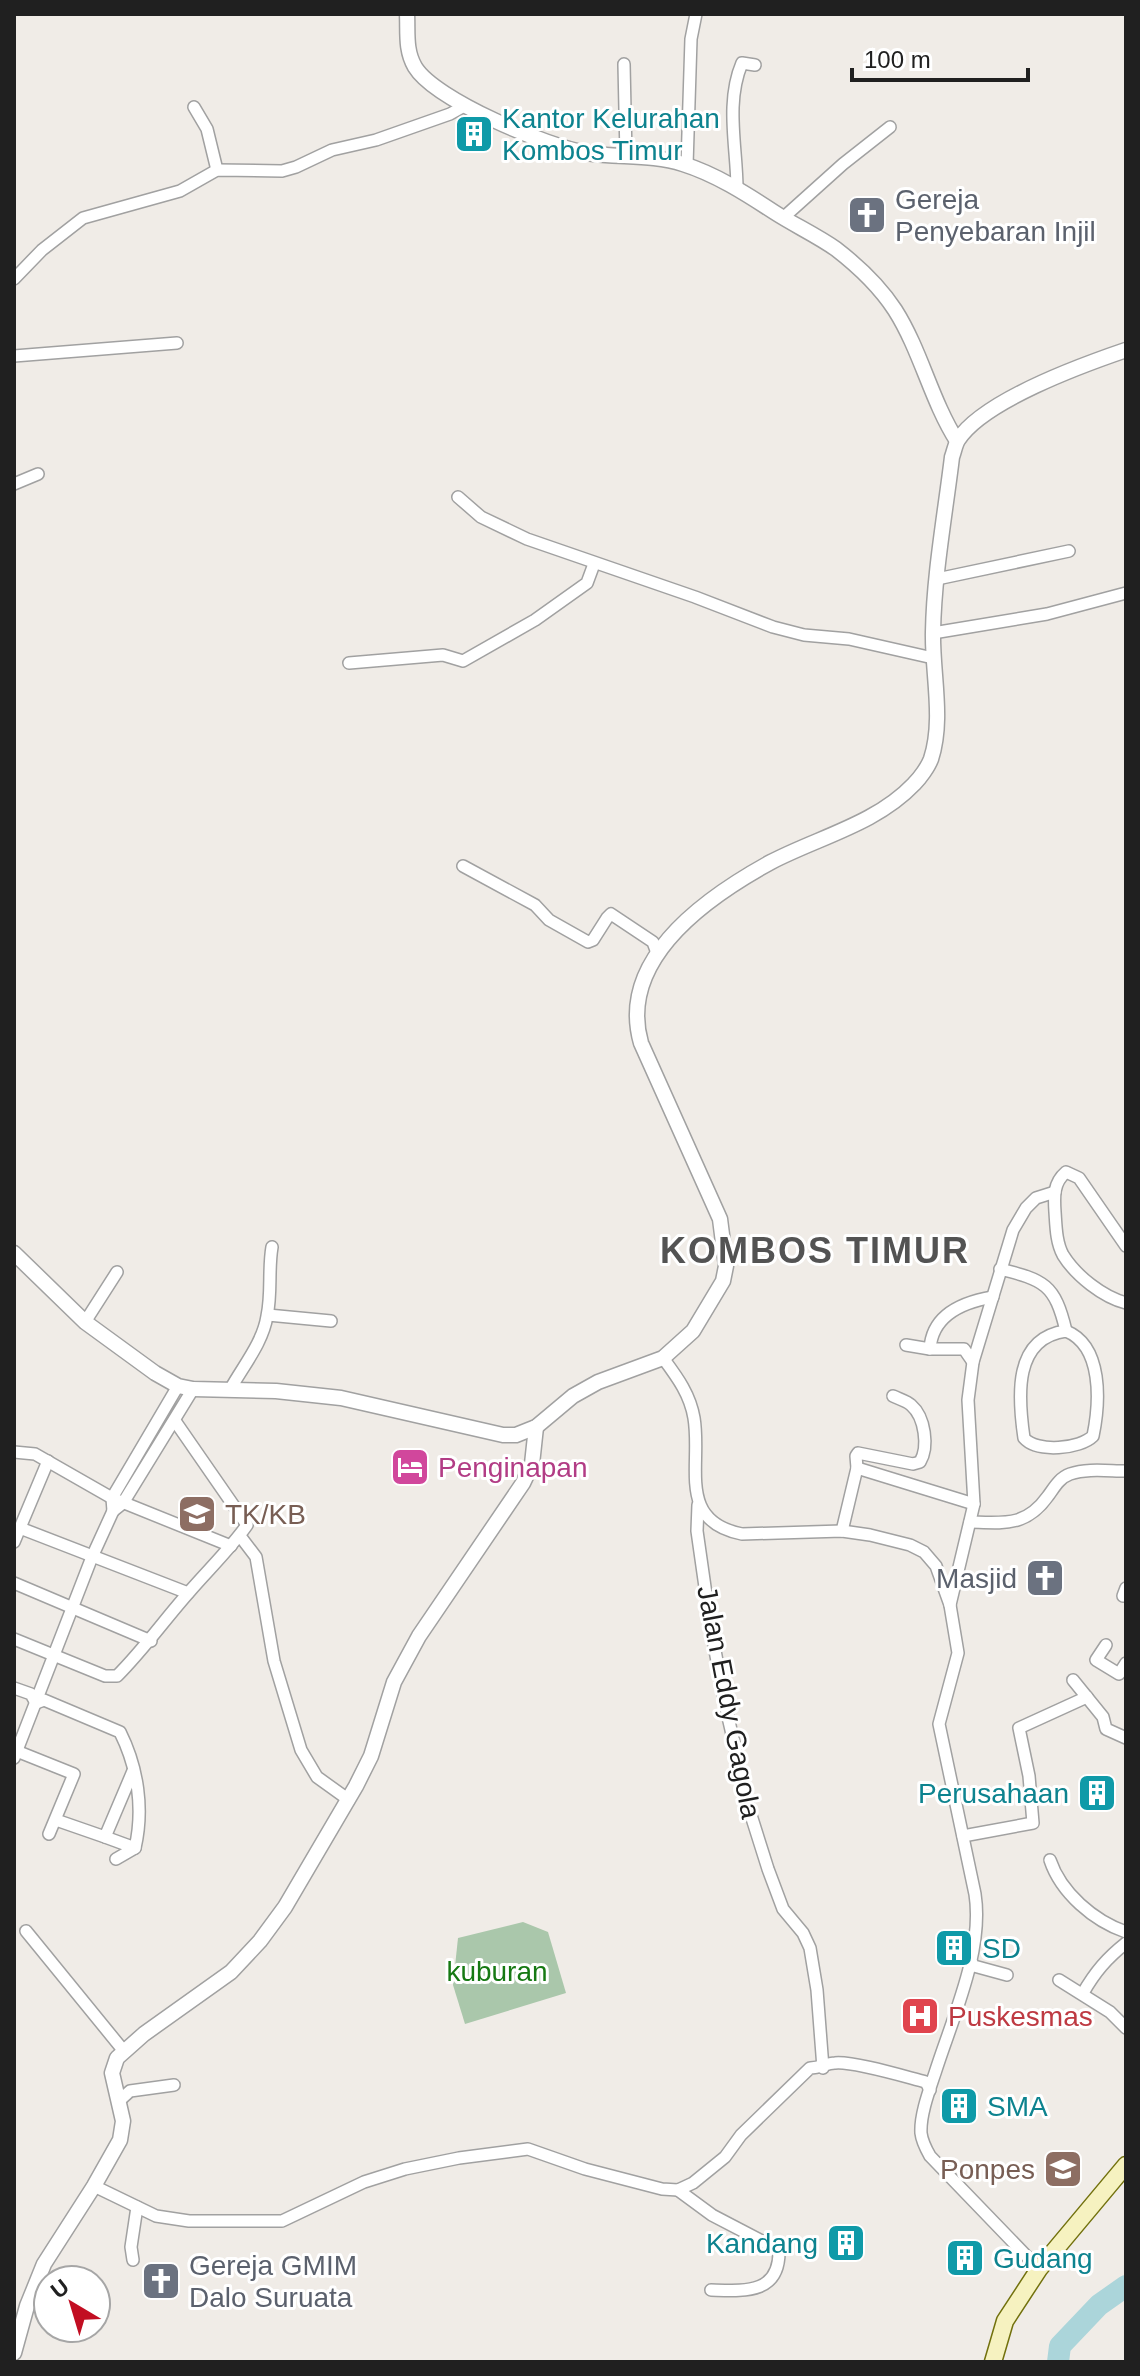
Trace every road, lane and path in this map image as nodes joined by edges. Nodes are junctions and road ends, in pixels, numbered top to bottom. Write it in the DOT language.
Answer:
graph roads {
  1 [pos="696,14"];
  2 [pos="409,16"];
  3 [pos="624,64"];
  4 [pos="755,65"];
  5 [pos="466,105"];
  6 [pos="194,107"];
  7 [pos="890,127"];
  8 [pos="626,156"];
  9 [pos="687,165"];
  10 [pos="217,170"];
  11 [pos="737,189"];
  12 [pos="784,217"];
  13 [pos="14,279"];
  14 [pos="177,343"];
  15 [pos="1126,350"];
  16 [pos="14,356"];
  17 [pos="957,441"];
  18 [pos="38,474"];
  19 [pos="14,484"];
  20 [pos="458,497"];
  21 [pos="1069,551"];
  22 [pos="594,564"];
  23 [pos="937,579"];
  24 [pos="1126,593"];
  25 [pos="933,633"];
  26 [pos="933,658"];
  27 [pos="349,663"];
  28 [pos="463,866"];
  29 [pos="657,953"];
  30 [pos="1055,1192"];
  31 [pos="1126,1246"];
  32 [pos="272,1247"];
  33 [pos="15,1256"];
  34 [pos="1000,1269"];
  35 [pos="117,1272"];
  36 [pos="993,1297"];
  37 [pos="1126,1303"];
  38 [pos="268,1315"];
  39 [pos="331,1321"];
  40 [pos="85,1322"];
  41 [pos="1066,1331"];
  42 [pos="906,1345"];
  43 [pos="930,1349"];
  44 [pos="663,1358"];
  45 [pos="973,1362"];
  46 [pos="178,1386"];
  47 [pos="231,1388"];
  48 [pos="193,1389"];
  49 [pos="893,1396"];
  50 [pos="175,1421"];
  51 [pos="536,1427"];
  52 [pos="142,1447"];
  53 [pos="14,1452"];
  54 [pos="156,1453"];
  55 [pos="48,1461"];
  56 [pos="857,1468"];
  57 [pos="1126,1471"];
  58 [pos="116,1504"];
  59 [pos="974,1504"];
  60 [pos="698,1505"];
  61 [pos="970,1522"];
  62 [pos="20,1528"];
  63 [pos="842,1531"];
  64 [pos="240,1536"];
  65 [pos="14,1542"];
  66 [pos="231,1546"];
  67 [pos="92,1557"];
  68 [pos="936,1566"];
  69 [pos="959,1568"];
  70 [pos="14,1583"];
  71 [pos="188,1593"];
  72 [pos="950,1605"];
  73 [pos="73,1606"];
  74 [pos="14,1639"];
  75 [pos="151,1641"];
  76 [pos="1106,1645"];
  77 [pos="54,1656"];
  78 [pos="1126,1663"];
  79 [pos="1073,1680"];
  80 [pos="14,1688"];
  81 [pos="1087,1697"];
  82 [pos="36,1703"];
  83 [pos="1126,1738"];
  84 [pos="15,1753"];
  85 [pos="134,1769"];
  86 [pos="349,1800"];
  87 [pos="56,1820"];
  88 [pos="49,1834"];
  89 [pos="963,1836"];
  90 [pos="105,1837"];
  91 [pos="135,1848"];
  92 [pos="116,1859"];
  93 [pos="1050,1860"];
  94 [pos="26,1931"];
  95 [pos="1126,1932"];
  96 [pos="1126,1943"];
  97 [pos="970,1960"];
  98 [pos="1007,1975"];
  99 [pos="1059,1980"];
  100 [pos="1083,1993"];
  101 [pos="1126,2028"];
  102 [pos="123,2050"];
  103 [pos="823,2068"];
  104 [pos="174,2085"];
  105 [pos="930,2090"];
  106 [pos="119,2101"];
  107 [pos="1126,2165"];
  108 [pos="94,2186"];
  109 [pos="678,2190"];
  110 [pos="137,2207"];
  111 [pos="133,2260"];
  112 [pos="1039,2269"];
  113 [pos="711,2290"];
  114 [pos="14,2353"];
  115 [pos="993,2362"];
  1 -- 9 [label="street"];
  2 -- 5 [label="street"];
  3 -- 8 [label="street"];
  4 -- 11 [label="street"];
  5 -- 8 [label="street"];
  5 -- 10 [label="street"];
  6 -- 10 [label="street"];
  7 -- 12 [label="street"];
  8 -- 9 [label="street"];
  9 -- 11 [label="street"];
  10 -- 13 [label="street"];
  11 -- 12 [label="street"];
  12 -- 17 [label="street"];
  14 -- 16 [label="street"];
  15 -- 17 [label="street"];
  17 -- 23 [label="street"];
  18 -- 19 [label="street"];
  20 -- 22 [label="street"];
  21 -- 23 [label="street"];
  22 -- 26 [label="street"];
  22 -- 27 [label="street"];
  23 -- 25 [label="street"];
  24 -- 25 [label="street"];
  25 -- 26 [label="street"];
  26 -- 29 [label="street"];
  28 -- 29 [label="street"];
  29 -- 44 [label="street"];
  30 -- 31 [label="street"];
  30 -- 34 [label="street"];
  30 -- 37 [label="street"];
  32 -- 38 [label="street"];
  33 -- 40 [label="street"];
  34 -- 36 [label="street"];
  34 -- 41 [label="street"];
  35 -- 40 [label="street"];
  36 -- 43 [label="street"];
  36 -- 45 [label="street"];
  38 -- 39 [label="street"];
  38 -- 47 [label="street"];
  40 -- 46 [label="street"];
  41 -- 41 [label="street"];
  42 -- 43 [label="street"];
  43 -- 45 [label="street"];
  44 -- 51 [label="street"];
  44 -- 60 [label="street, Jalan Eddy Gagola"];
  45 -- 59 [label="street"];
  46 -- 48 [label="street"];
  46 -- 52 [label="street"];
  47 -- 48 [label="street"];
  47 -- 51 [label="street"];
  48 -- 50 [label="street"];
  49 -- 56 [label="street"];
  50 -- 54 [label="street"];
  50 -- 64 [label="street"];
  51 -- 86 [label="street"];
  52 -- 54 [label="street"];
  52 -- 58 [label="street"];
  53 -- 55 [label="street"];
  54 -- 58 [label="street"];
  55 -- 58 [label="street"];
  55 -- 62 [label="street"];
  56 -- 59 [label="street"];
  56 -- 63 [label="street"];
  57 -- 61 [label="street"];
  58 -- 66 [label="street"];
  58 -- 67 [label="street"];
  59 -- 61 [label="street"];
  60 -- 63 [label="street"];
  60 -- 103 [label="street, Jalan Eddy Gagola"];
  61 -- 69 [label="street"];
  62 -- 65 [label="street"];
  62 -- 67 [label="street"];
  63 -- 68 [label="street"];
  64 -- 66 [label="street"];
  64 -- 86 [label="street"];
  66 -- 71 [label="street"];
  67 -- 71 [label="street"];
  67 -- 73 [label="street"];
  68 -- 69 [label="street"];
  68 -- 72 [label="street"];
  69 -- 72 [label="street"];
  70 -- 73 [label="street"];
  71 -- 75 [label="street"];
  72 -- 89 [label="street"];
  73 -- 75 [label="street"];
  73 -- 77 [label="street"];
  74 -- 77 [label="street"];
  75 -- 77 [label="street"];
  76 -- 78 [label="street"];
  77 -- 82 [label="street"];
  79 -- 81 [label="street"];
  80 -- 82 [label="street"];
  81 -- 83 [label="street"];
  81 -- 89 [label="street"];
  82 -- 84 [label="street"];
  82 -- 85 [label="street"];
  84 -- 87 [label="street"];
  85 -- 90 [label="street"];
  85 -- 91 [label="street"];
  86 -- 102 [label="street"];
  87 -- 88 [label="street"];
  87 -- 90 [label="street"];
  89 -- 97 [label="street"];
  90 -- 91 [label="street"];
  91 -- 92 [label="street"];
  93 -- 95 [label="street"];
  94 -- 102 [label="street"];
  96 -- 100 [label="street"];
  97 -- 98 [label="street"];
  97 -- 105 [label="street"];
  99 -- 100 [label="street"];
  100 -- 101 [label="street"];
  102 -- 106 [label="street"];
  103 -- 105 [label="street"];
  103 -- 109 [label="street"];
  104 -- 106 [label="street"];
  105 -- 112 [label="street"];
  106 -- 108 [label="street"];
  107 -- 112 [label="main road"];
  108 -- 110 [label="street"];
  108 -- 114 [label="street"];
  109 -- 110 [label="street"];
  109 -- 113 [label="street"];
  110 -- 111 [label="street"];
  112 -- 115 [label="main road"];
}
